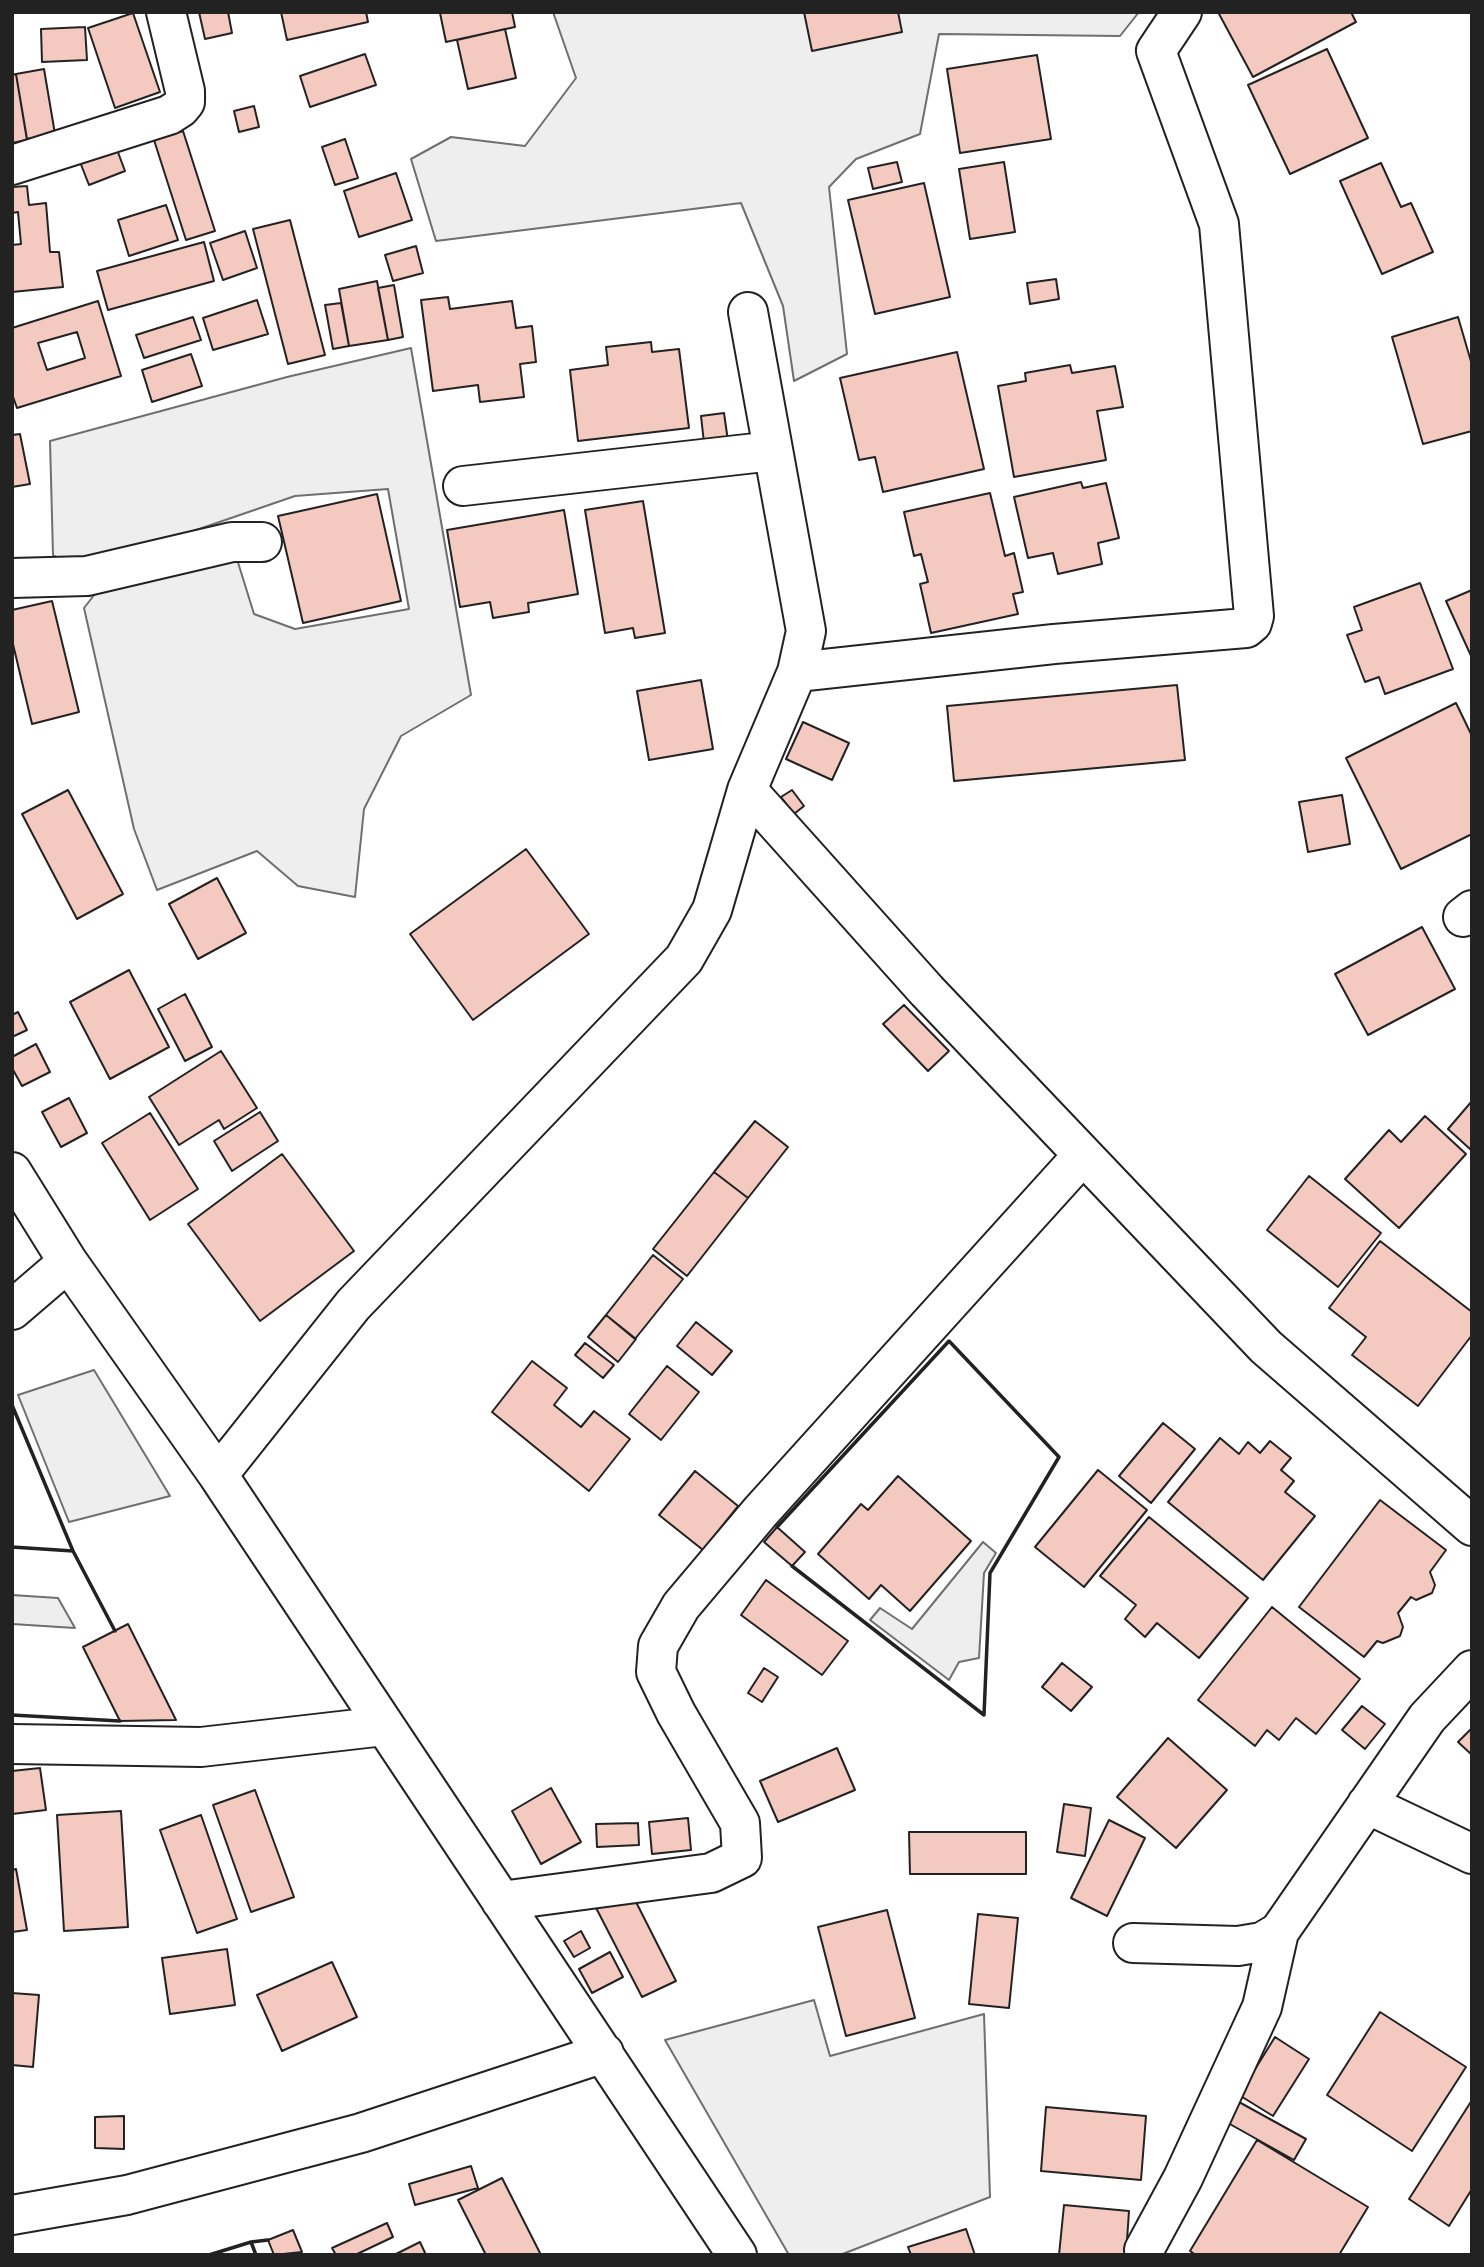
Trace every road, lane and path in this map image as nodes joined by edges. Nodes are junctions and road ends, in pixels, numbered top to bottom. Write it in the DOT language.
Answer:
graph roads {
  1 [pos="166,12"];
  2 [pos="1182,12"];
  3 [pos="12,165"];
  4 [pos="748,312"];
  5 [pos="774,451"];
  6 [pos="463,486"];
  7 [pos="262,542"];
  8 [pos="12,579"];
  9 [pos="797,672"];
  10 [pos="747,790"];
  11 [pos="1083,1155"];
  12 [pos="12,1172"];
  13 [pos="68,1262"];
  14 [pos="12,1310"];
  15 [pos="218,1475"];
  16 [pos="1472,1526"];
  17 [pos="1472,1670"];
  18 [pos="384,1726"];
  19 [pos="12,1744"];
  20 [pos="1367,1804"];
  21 [pos="1472,1854"];
  22 [pos="501,1901"];
  23 [pos="1279,1932"];
  24 [pos="1133,1943"];
  25 [pos="604,2053"];
  26 [pos="12,2215"];
  27 [pos="1144,2250"];
  28 [pos="737,2255"];
  1 -- 3 [label="street"];
  2 -- 9 [label="street"];
  4 -- 5 [label="street"];
  5 -- 6 [label="street"];
  5 -- 9 [label="street"];
  7 -- 8 [label="street"];
  9 -- 10 [label="street"];
  10 -- 11 [label="street"];
  10 -- 15 [label="street"];
  11 -- 16 [label="street"];
  11 -- 22 [label="street"];
  12 -- 13 [label="street"];
  13 -- 14 [label="street"];
  13 -- 15 [label="street"];
  15 -- 18 [label="street"];
  17 -- 20 [label="street"];
  18 -- 19 [label="street"];
  18 -- 22 [label="street"];
  20 -- 21 [label="street"];
  20 -- 23 [label="street"];
  22 -- 25 [label="street"];
  23 -- 24 [label="street"];
  23 -- 27 [label="street"];
  25 -- 26 [label="street"];
  25 -- 28 [label="street"];
}
